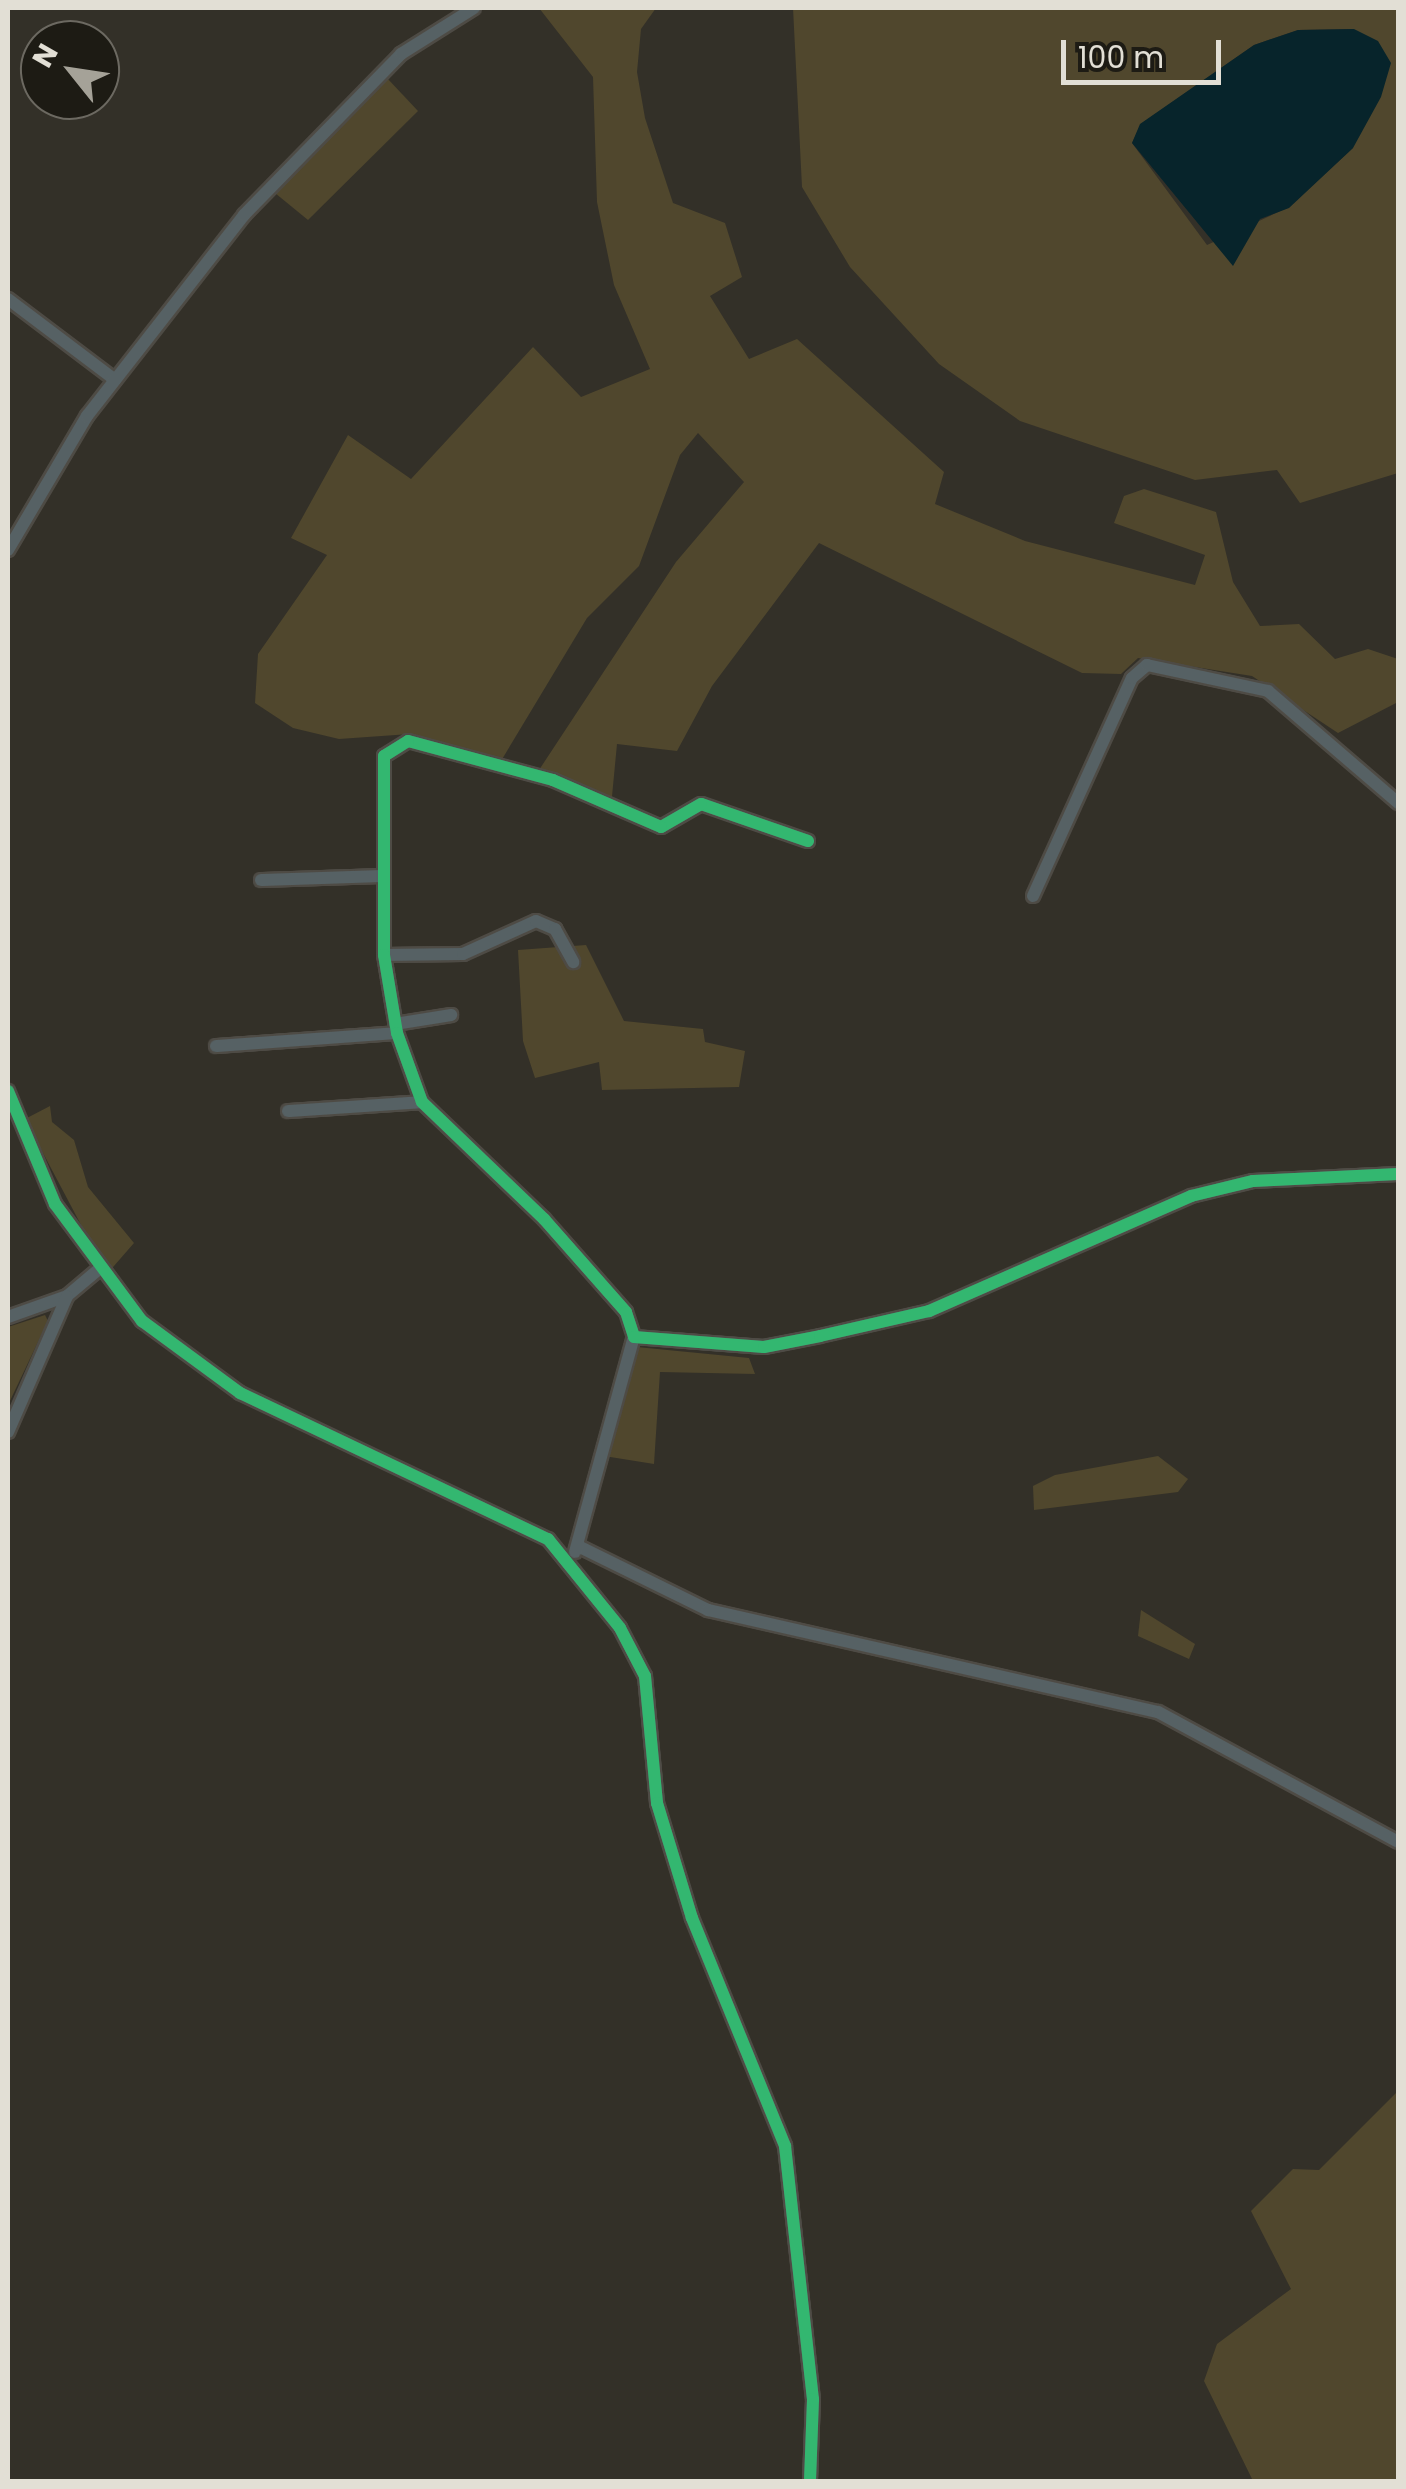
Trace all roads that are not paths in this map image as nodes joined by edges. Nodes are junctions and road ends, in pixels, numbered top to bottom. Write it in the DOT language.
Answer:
graph roads {
  1 [pos="474,8"];
  2 [pos="8,299"];
  3 [pos="115,380"];
  4 [pos="8,550"];
  5 [pos="1398,803"];
  6 [pos="808,842"];
  7 [pos="383,876"];
  8 [pos="261,880"];
  9 [pos="1033,896"];
  10 [pos="384,955"];
  11 [pos="573,962"];
  12 [pos="450,1014"];
  13 [pos="396,1028"];
  14 [pos="216,1046"];
  15 [pos="8,1096"];
  16 [pos="422,1102"];
  17 [pos="288,1111"];
  18 [pos="1398,1174"];
  19 [pos="97,1271"];
  20 [pos="67,1296"];
  21 [pos="8,1317"];
  22 [pos="634,1337"];
  23 [pos="8,1432"];
  24 [pos="575,1552"];
  25 [pos="1398,1842"];
  26 [pos="810,2482"];
  1 -- 3 [label="street"];
  2 -- 3 [label="street"];
  3 -- 4 [label="street"];
  5 -- 9 [label="street"];
  6 -- 7 [label="street"];
  7 -- 8 [label="street"];
  7 -- 10 [label="street"];
  10 -- 11 [label="street"];
  10 -- 13 [label="street"];
  12 -- 13 [label="street"];
  13 -- 14 [label="street"];
  13 -- 16 [label="street"];
  15 -- 19 [label="street"];
  16 -- 17 [label="street"];
  16 -- 22 [label="street"];
  18 -- 22 [label="street"];
  19 -- 20 [label="street"];
  19 -- 24 [label="street"];
  20 -- 21 [label="street"];
  20 -- 23 [label="street"];
  22 -- 24 [label="street"];
  24 -- 25 [label="street"];
  24 -- 26 [label="street"];
}
